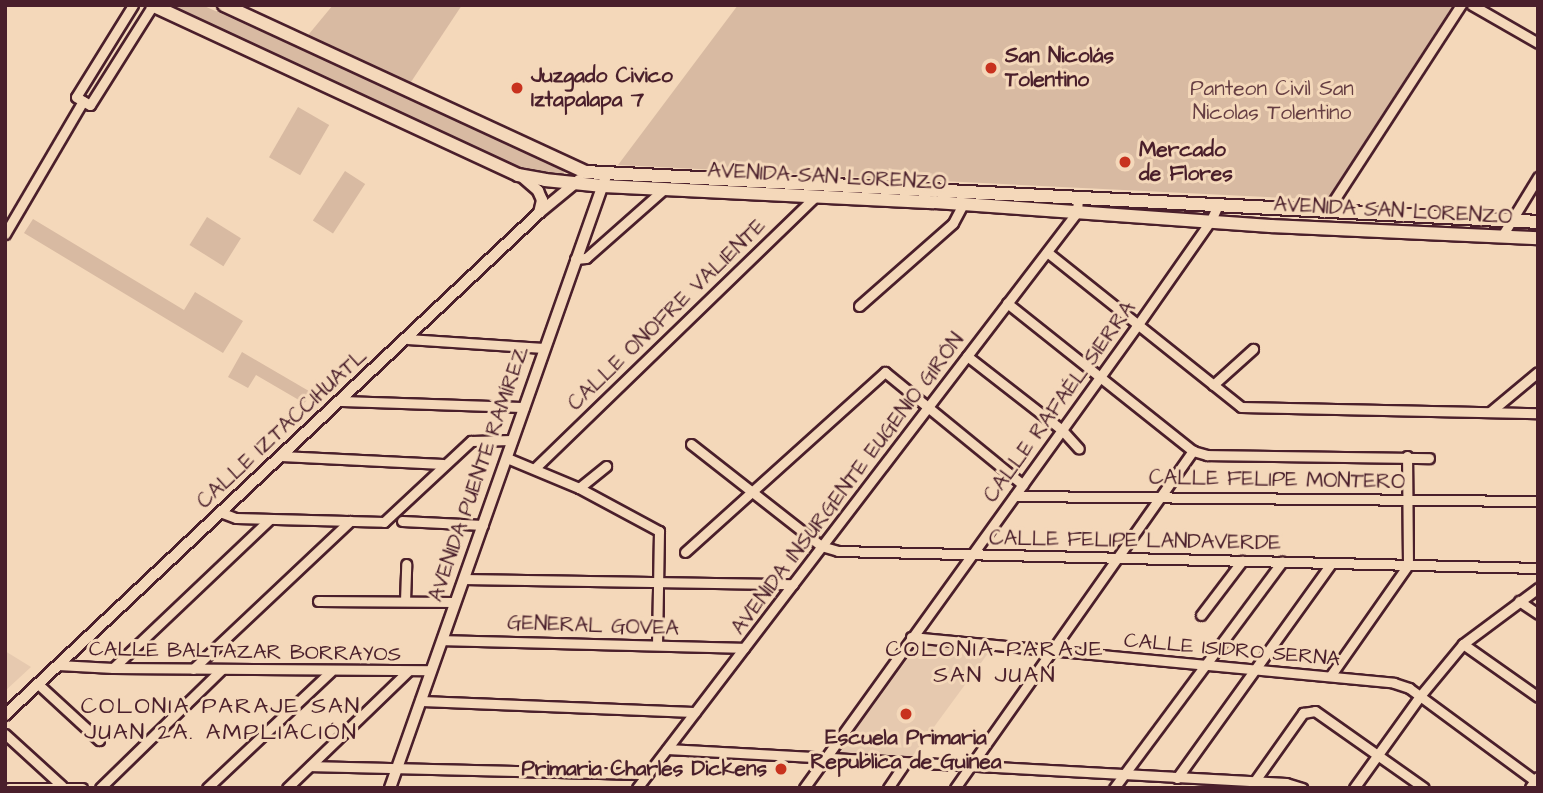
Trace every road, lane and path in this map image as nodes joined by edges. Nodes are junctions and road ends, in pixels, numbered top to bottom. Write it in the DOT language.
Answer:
graph roads {
  1 [pos="133,5"];
  2 [pos="224,5"];
  3 [pos="1461,5"];
  4 [pos="1472,5"];
  5 [pos="152,6"];
  6 [pos="1538,43"];
  7 [pos="83,101"];
  8 [pos="518,175"];
  9 [pos="581,177"];
  10 [pos="1538,177"];
  11 [pos="605,179"];
  12 [pos="666,182"];
  13 [pos="817,189"];
  14 [pos="1078,198"];
  15 [pos="963,204"];
  16 [pos="1217,205"];
  17 [pos="1327,211"];
  18 [pos="1077,212"];
  19 [pos="539,213"];
  20 [pos="1211,220"];
  21 [pos="1512,220"];
  22 [pos="1538,222"];
  23 [pos="5,234"];
  24 [pos="1502,236"];
  25 [pos="1538,237"];
  26 [pos="1046,252"];
  27 [pos="575,259"];
  28 [pos="1007,303"];
  29 [pos="859,306"];
  30 [pos="1139,323"];
  31 [pos="408,339"];
  32 [pos="543,348"];
  33 [pos="1253,349"];
  34 [pos="967,356"];
  35 [pos="1538,372"];
  36 [pos="1100,377"];
  37 [pos="1213,384"];
  38 [pos="340,401"];
  39 [pos="928,406"];
  40 [pos="524,407"];
  41 [pos="1490,412"];
  42 [pos="1538,413"];
  43 [pos="1062,430"];
  44 [pos="513,440"];
  45 [pos="691,444"];
  46 [pos="1079,449"];
  47 [pos="1193,451"];
  48 [pos="281,456"];
  49 [pos="1407,456"];
  50 [pos="507,458"];
  51 [pos="1429,458"];
  52 [pos="443,464"];
  53 [pos="606,466"];
  54 [pos="535,468"];
  55 [pos="1023,485"];
  56 [pos="579,488"];
  57 [pos="752,491"];
  58 [pos="1162,495"];
  59 [pos="1015,496"];
  60 [pos="1407,499"];
  61 [pos="1538,501"];
  62 [pos="220,512"];
  63 [pos="270,519"];
  64 [pos="350,521"];
  65 [pos="402,521"];
  66 [pos="483,525"];
  67 [pos="821,546"];
  68 [pos="685,552"];
  69 [pos="972,555"];
  70 [pos="1116,557"];
  71 [pos="1242,561"];
  72 [pos="1282,562"];
  73 [pos="406,564"];
  74 [pos="1331,564"];
  75 [pos="1408,565"];
  76 [pos="1538,568"];
  77 [pos="464,579"];
  78 [pos="658,581"];
  79 [pos="793,584"];
  80 [pos="1538,588"];
  81 [pos="318,601"];
  82 [pos="405,601"];
  83 [pos="1519,601"];
  84 [pos="455,603"];
  85 [pos="1538,614"];
  86 [pos="1200,615"];
  87 [pos="911,636"];
  88 [pos="442,640"];
  89 [pos="1463,644"];
  90 [pos="657,645"];
  91 [pos="744,648"];
  92 [pos="1049,651"];
  93 [pos="58,665"];
  94 [pos="1205,665"];
  95 [pos="113,668"];
  96 [pos="193,669"];
  97 [pos="222,669"];
  98 [pos="431,670"];
  99 [pos="1254,670"];
  100 [pos="331,671"];
  101 [pos="408,671"];
  102 [pos="1331,675"];
  103 [pos="38,684"];
  104 [pos="1420,696"];
  105 [pos="1538,697"];
  106 [pos="419,702"];
  107 [pos="695,712"];
  108 [pos="5,715"];
  109 [pos="5,734"];
  110 [pos="99,740"];
  111 [pos="667,749"];
  112 [pos="1377,755"];
  113 [pos="825,758"];
  114 [pos="904,764"];
  115 [pos="311,766"];
  116 [pos="970,766"];
  117 [pos="397,767"];
  118 [pos="647,774"];
  119 [pos="1122,776"];
  120 [pos="1177,778"];
  121 [pos="1254,782"];
  122 [pos="1536,782"];
  123 [pos="62,786"];
  124 [pos="9,788"];
  125 [pos="82,788"];
  126 [pos="100,788"];
  127 [pos="207,788"];
  128 [pos="287,788"];
  129 [pos="390,788"];
  130 [pos="637,788"];
  131 [pos="804,788"];
  132 [pos="888,788"];
  133 [pos="955,788"];
  134 [pos="1114,788"];
  135 [pos="1302,788"];
  136 [pos="1354,788"];
  137 [pos="1424,788"];
  1 -- 7 [label="street"];
  2 -- 9 [label="main road, AVENIDA SAN LORENZO"];
  3 -- 17 [label="street"];
  4 -- 6 [label="street"];
  5 -- 7 [label="street"];
  5 -- 8 [label="main road, AVENIDA SAN LORENZO"];
  7 -- 23 [label="street"];
  8 -- 9 [label="main road, AVENIDA SAN LORENZO"];
  8 -- 19 [label="street"];
  9 -- 11 [label="main road, AVENIDA SAN LORENZO"];
  9 -- 19 [label="street, CALLE IZTACCIHUATL"];
  10 -- 21 [label="street"];
  11 -- 12 [label="main road, AVENIDA SAN LORENZO"];
  11 -- 27 [label="street, AVENIDA PUENTE RAMÍREZ"];
  12 -- 13 [label="main road, AVENIDA SAN LORENZO"];
  12 -- 27 [label="street"];
  13 -- 14 [label="main road, AVENIDA SAN LORENZO"];
  13 -- 15 [label="main road, AVENIDA SAN LORENZO"];
  13 -- 54 [label="street, CALLE ONOFRE VALIENTE"];
  14 -- 16 [label="main road, AVENIDA SAN LORENZO"];
  14 -- 18 [label="street"];
  15 -- 18 [label="main road, AVENIDA SAN LORENZO"];
  15 -- 29 [label="street"];
  16 -- 17 [label="main road, AVENIDA SAN LORENZO"];
  16 -- 20 [label="street, CALLE RAFAÉL SIERRA"];
  17 -- 21 [label="main road, AVENIDA SAN LORENZO"];
  18 -- 20 [label="main road, AVENIDA SAN LORENZO"];
  18 -- 26 [label="street, AVENIDA INSURGENTE EUGENIO GIRÓN"];
  19 -- 31 [label="street, CALLE IZTACCIHUATL"];
  20 -- 24 [label="main road, AVENIDA SAN LORENZO"];
  20 -- 30 [label="street, CALLE RAFAÉL SIERRA"];
  21 -- 22 [label="main road, AVENIDA SAN LORENZO"];
  21 -- 24 [label="street"];
  24 -- 25 [label="main road, AVENIDA SAN LORENZO"];
  26 -- 28 [label="street, AVENIDA INSURGENTE EUGENIO GIRÓN"];
  26 -- 30 [label="street"];
  27 -- 32 [label="street, AVENIDA PUENTE RAMÍREZ"];
  28 -- 34 [label="street, AVENIDA INSURGENTE EUGENIO GIRÓN"];
  28 -- 36 [label="street"];
  30 -- 36 [label="street, CALLE RAFAÉL SIERRA"];
  30 -- 37 [label="street"];
  31 -- 32 [label="street"];
  31 -- 38 [label="street, CALLE IZTACCIHUATL"];
  32 -- 40 [label="street, AVENIDA PUENTE RAMÍREZ"];
  33 -- 37 [label="street"];
  34 -- 39 [label="street, AVENIDA INSURGENTE EUGENIO GIRÓN"];
  34 -- 43 [label="street"];
  35 -- 41 [label="street"];
  36 -- 43 [label="street, CALLE RAFAÉL SIERRA"];
  36 -- 47 [label="street"];
  37 -- 41 [label="street"];
  38 -- 40 [label="street"];
  38 -- 48 [label="street, CALLE IZTACCIHUATL"];
  39 -- 55 [label="street"];
  39 -- 57 [label="street"];
  39 -- 67 [label="street, AVENIDA INSURGENTE EUGENIO GIRÓN"];
  40 -- 44 [label="street, AVENIDA PUENTE RAMÍREZ"];
  41 -- 42 [label="street"];
  43 -- 46 [label="street"];
  43 -- 55 [label="street, CALLE RAFAÉL SIERRA"];
  44 -- 50 [label="street, AVENIDA PUENTE RAMÍREZ"];
  44 -- 52 [label="street"];
  45 -- 57 [label="street, CALLE FELIPE LANDAVERDE"];
  47 -- 49 [label="street"];
  47 -- 58 [label="street"];
  48 -- 52 [label="street"];
  48 -- 62 [label="street, CALLE IZTACCIHUATL"];
  49 -- 51 [label="street"];
  49 -- 60 [label="street"];
  50 -- 54 [label="street"];
  50 -- 66 [label="street, AVENIDA PUENTE RAMÍREZ"];
  52 -- 64 [label="street"];
  53 -- 56 [label="street"];
  54 -- 56 [label="street"];
  55 -- 59 [label="street, CALLE RAFAÉL SIERRA"];
  56 -- 78 [label="street"];
  57 -- 67 [label="street, CALLE FELIPE LANDAVERDE"];
  57 -- 68 [label="street"];
  58 -- 59 [label="street, CALLE FELIPE MONTERO"];
  58 -- 60 [label="street, CALLE FELIPE MONTERO"];
  58 -- 70 [label="street"];
  59 -- 69 [label="street, CALLE RAFAÉL SIERRA"];
  60 -- 61 [label="street, CALLE FELIPE MONTERO"];
  60 -- 75 [label="street"];
  62 -- 63 [label="street"];
  62 -- 93 [label="street, CALLE IZTACCIHUATL"];
  63 -- 64 [label="street"];
  63 -- 95 [label="street"];
  64 -- 96 [label="street"];
  65 -- 66 [label="street"];
  66 -- 77 [label="street, AVENIDA PUENTE RAMÍREZ"];
  67 -- 69 [label="street, CALLE FELIPE LANDAVERDE"];
  67 -- 79 [label="street, AVENIDA INSURGENTE EUGENIO GIRÓN"];
  69 -- 70 [label="street, CALLE FELIPE LANDAVERDE"];
  69 -- 87 [label="street, CALLE RAFAÉL SIERRA"];
  70 -- 71 [label="street, CALLE FELIPE LANDAVERDE"];
  70 -- 92 [label="street"];
  71 -- 72 [label="street, CALLE FELIPE LANDAVERDE"];
  71 -- 86 [label="street"];
  72 -- 74 [label="street, CALLE FELIPE LANDAVERDE"];
  72 -- 94 [label="street"];
  73 -- 82 [label="street"];
  74 -- 75 [label="street, CALLE FELIPE LANDAVERDE"];
  74 -- 99 [label="street"];
  75 -- 76 [label="street, CALLE FELIPE LANDAVERDE"];
  75 -- 102 [label="street"];
  77 -- 78 [label="street"];
  77 -- 84 [label="street, AVENIDA PUENTE RAMÍREZ"];
  78 -- 79 [label="street"];
  78 -- 90 [label="street"];
  79 -- 91 [label="street, AVENIDA INSURGENTE EUGENIO GIRÓN"];
  80 -- 83 [label="street"];
  81 -- 82 [label="street"];
  82 -- 84 [label="street"];
  83 -- 85 [label="street"];
  83 -- 89 [label="street"];
  84 -- 88 [label="street, AVENIDA PUENTE RAMÍREZ"];
  87 -- 92 [label="street, CALLE ISIDRO SERNA"];
  87 -- 113 [label="street, CALLE RAFAÉL SIERRA"];
  88 -- 90 [label="street, GENERAL GOVEA"];
  88 -- 98 [label="street, AVENIDA PUENTE RAMÍREZ"];
  89 -- 104 [label="street"];
  89 -- 105 [label="street"];
  90 -- 91 [label="street, GENERAL GOVEA"];
  91 -- 107 [label="street, AVENIDA INSURGENTE EUGENIO GIRÓN"];
  92 -- 94 [label="street, CALLE ISIDRO SERNA"];
  92 -- 116 [label="street"];
  93 -- 95 [label="street, CALLE BALTAZAR BORRAYOS"];
  93 -- 103 [label="street, CALLE IZTACCIHUATL"];
  94 -- 99 [label="street, CALLE ISIDRO SERNA"];
  94 -- 119 [label="street"];
  95 -- 96 [label="street, CALLE BALTAZAR BORRAYOS"];
  96 -- 97 [label="street, CALLE BALTAZAR BORRAYOS"];
  97 -- 100 [label="street, CALLE BALTAZAR BORRAYOS"];
  97 -- 126 [label="street"];
  98 -- 101 [label="street, CALLE BALTAZAR BORRAYOS"];
  98 -- 106 [label="street, AVENIDA PUENTE RAMÍREZ"];
  99 -- 102 [label="street, CALLE ISIDRO SERNA"];
  99 -- 120 [label="street"];
  100 -- 101 [label="street, CALLE BALTAZAR BORRAYOS"];
  100 -- 127 [label="street"];
  101 -- 115 [label="street"];
  102 -- 104 [label="street, CALLE ISIDRO SERNA"];
  103 -- 108 [label="street, CALLE IZTACCIHUATL"];
  103 -- 110 [label="street"];
  104 -- 112 [label="street"];
  104 -- 122 [label="street, CALLE ISIDRO SERNA"];
  106 -- 107 [label="street"];
  106 -- 117 [label="street, AVENIDA PUENTE RAMÍREZ"];
  107 -- 111 [label="street, AVENIDA INSURGENTE EUGENIO GIRÓN"];
  109 -- 123 [label="street"];
  111 -- 113 [label="street"];
  111 -- 118 [label="street, AVENIDA INSURGENTE EUGENIO GIRÓN"];
  112 -- 121 [label="street"];
  112 -- 136 [label="street"];
  112 -- 137 [label="street"];
  113 -- 114 [label="street"];
  113 -- 131 [label="street, CALLE RAFAÉL SIERRA"];
  114 -- 116 [label="street"];
  114 -- 132 [label="street"];
  115 -- 117 [label="street"];
  115 -- 128 [label="street"];
  116 -- 119 [label="street"];
  116 -- 133 [label="street"];
  117 -- 118 [label="street"];
  117 -- 129 [label="street, AVENIDA PUENTE RAMÍREZ"];
  118 -- 130 [label="street, AVENIDA INSURGENTE EUGENIO GIRÓN"];
  119 -- 120 [label="street"];
  119 -- 134 [label="street"];
  120 -- 121 [label="street"];
  121 -- 135 [label="street"];
  123 -- 124 [label="street"];
  123 -- 125 [label="street"];
}
